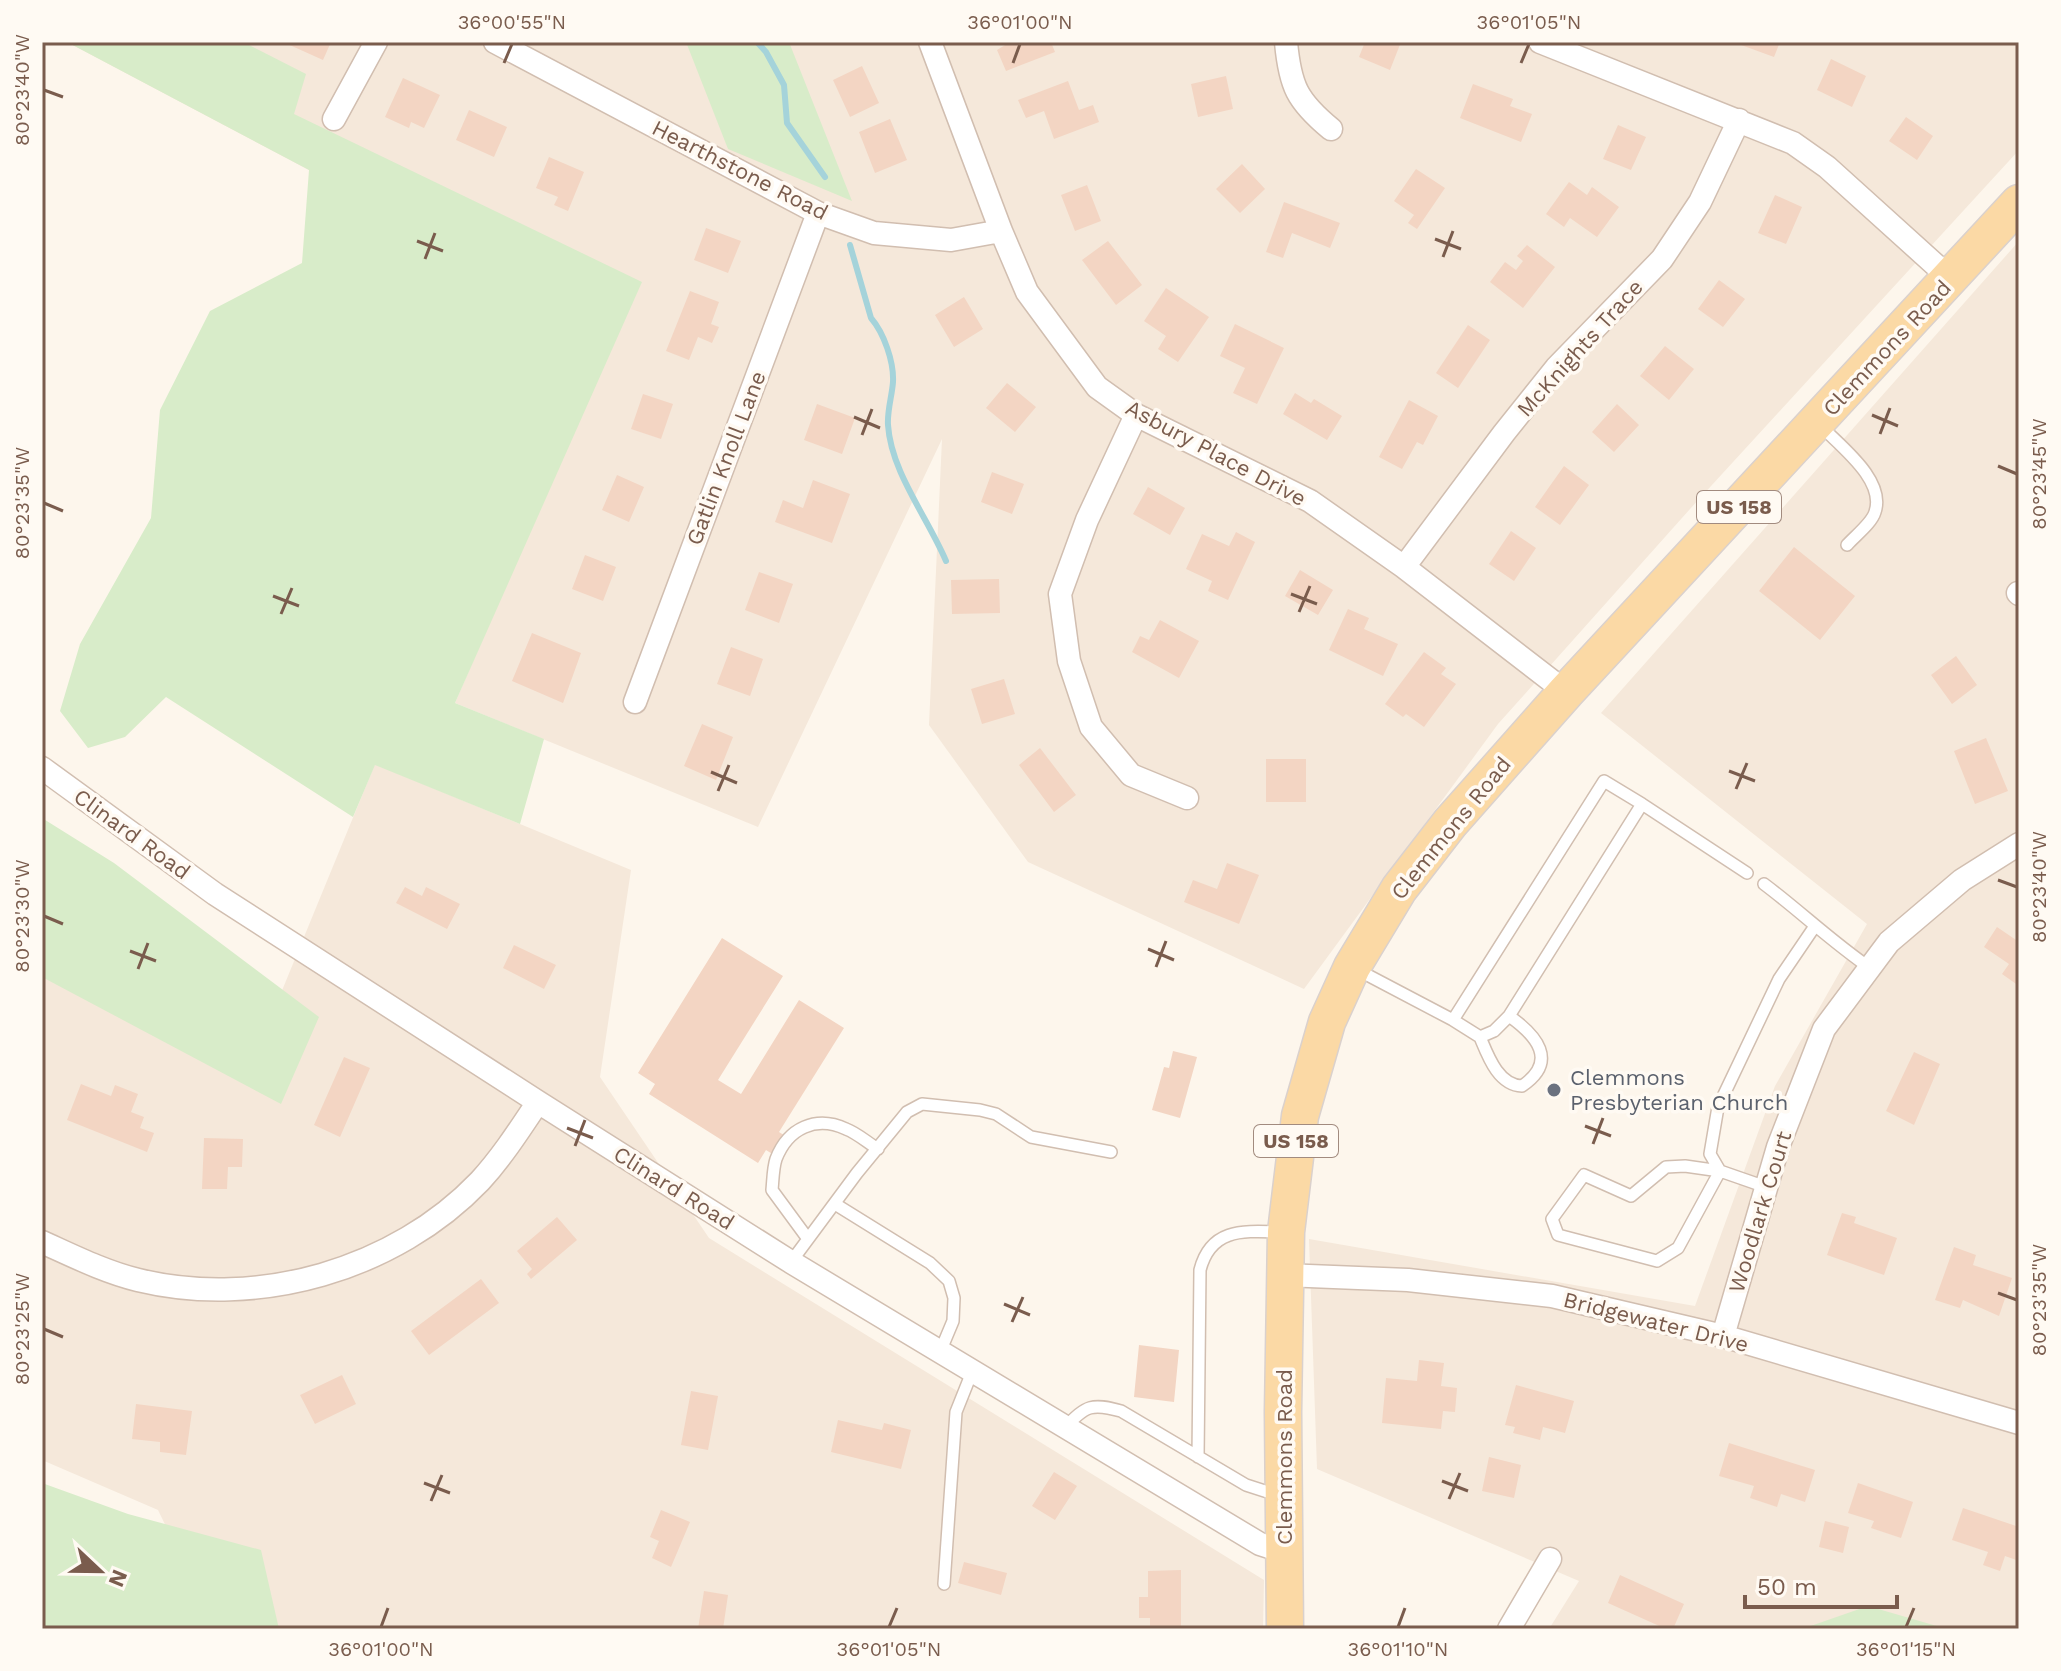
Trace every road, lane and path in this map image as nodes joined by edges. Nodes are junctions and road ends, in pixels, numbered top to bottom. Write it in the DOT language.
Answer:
graph roads {
  1 [pos="376,42"];
  2 [pos="495,42"];
  3 [pos="930,42"];
  4 [pos="1286,42"];
  5 [pos="1540,42"];
  6 [pos="334,119"];
  7 [pos="1739,120"];
  8 [pos="1331,129"];
  9 [pos="2019,203"];
  10 [pos="818,213"];
  11 [pos="1001,231"];
  12 [pos="1951,279"];
  13 [pos="1136,415"];
  14 [pos="1818,422"];
  15 [pos="1847,545"];
  16 [pos="1404,567"];
  17 [pos="1566,692"];
  18 [pos="635,702"];
  19 [pos="42,768"];
  20 [pos="1187,798"];
  21 [pos="1642,804"];
  22 [pos="2019,844"];
  23 [pos="1747,873"];
  24 [pos="1764,884"];
  25 [pos="1815,926"];
  26 [pos="1352,967"];
  27 [pos="1870,968"];
  28 [pos="1509,1016"];
  29 [pos="1453,1020"];
  30 [pos="1480,1037"];
  31 [pos="538,1102"];
  32 [pos="878,1149"];
  33 [pos="1111,1152"];
  34 [pos="1720,1171"];
  35 [pos="1766,1187"];
  36 [pos="835,1204"];
  37 [pos="1286,1232"];
  38 [pos="808,1239"];
  39 [pos="42,1242"];
  40 [pos="791,1262"];
  41 [pos="1284,1275"];
  42 [pos="1723,1336"];
  43 [pos="940,1352"];
  44 [pos="972,1372"];
  45 [pos="2019,1423"];
  46 [pos="1065,1428"];
  47 [pos="1198,1457"];
  48 [pos="1285,1498"];
  49 [pos="1285,1552"];
  50 [pos="1550,1559"];
  51 [pos="944,1584"];
  52 [pos="1285,1629"];
  53 [pos="1509,1629"];
  1 -- 6 [label="street"];
  2 -- 10 [label="street, Hearthstone Road"];
  3 -- 11 [label="street, Asbury Place Drive"];
  4 -- 8 [label="street"];
  5 -- 7 [label="street"];
  7 -- 12 [label="street"];
  7 -- 16 [label="street, McKnights Trace"];
  9 -- 12 [label="main road, Clemmons Road / US 158"];
  10 -- 11 [label="street, Hearthstone Road"];
  10 -- 18 [label="street, Gatlin Knoll Lane"];
  11 -- 13 [label="street, Asbury Place Drive"];
  12 -- 14 [label="main road, Clemmons Road / US 158"];
  13 -- 16 [label="street, Asbury Place Drive"];
  13 -- 20 [label="street"];
  14 -- 15 [label="lane"];
  14 -- 17 [label="main road, Clemmons Road / US 158"];
  16 -- 17 [label="street, Asbury Place Drive"];
  17 -- 26 [label="main road, Clemmons Road / US 158"];
  19 -- 31 [label="street, Clinard Road"];
  21 -- 23 [label="lane"];
  21 -- 28 [label="lane"];
  21 -- 29 [label="lane"];
  22 -- 27 [label="street, Woodlark Court"];
  24 -- 25 [label="lane"];
  25 -- 27 [label="lane"];
  25 -- 34 [label="lane"];
  26 -- 29 [label="lane"];
  26 -- 37 [label="main road, Clemmons Road / US 158"];
  27 -- 35 [label="street, Woodlark Court"];
  28 -- 30 [label="lane"];
  28 -- 30 [label="lane"];
  29 -- 30 [label="lane"];
  31 -- 39 [label="street"];
  31 -- 40 [label="street, Clinard Road"];
  32 -- 33 [label="lane"];
  32 -- 36 [label="lane"];
  32 -- 38 [label="lane"];
  34 -- 34 [label="lane"];
  34 -- 35 [label="lane"];
  35 -- 42 [label="street, Woodlark Court"];
  36 -- 38 [label="lane"];
  36 -- 43 [label="lane"];
  37 -- 41 [label="main road, Clemmons Road / US 158"];
  37 -- 47 [label="lane"];
  38 -- 40 [label="lane"];
  40 -- 43 [label="street, Clinard Road"];
  41 -- 42 [label="street, Bridgewater Drive"];
  41 -- 48 [label="main road, Clemmons Road / US 158"];
  42 -- 45 [label="street, Bridgewater Drive"];
  43 -- 44 [label="street, Clinard Road"];
  44 -- 46 [label="street, Clinard Road"];
  44 -- 51 [label="lane"];
  46 -- 47 [label="lane"];
  46 -- 49 [label="street, Clinard Road"];
  47 -- 48 [label="lane"];
  48 -- 49 [label="main road, Clemmons Road / US 158"];
  49 -- 52 [label="main road, Clemmons Road / US 158"];
  50 -- 53 [label="street"];
}
